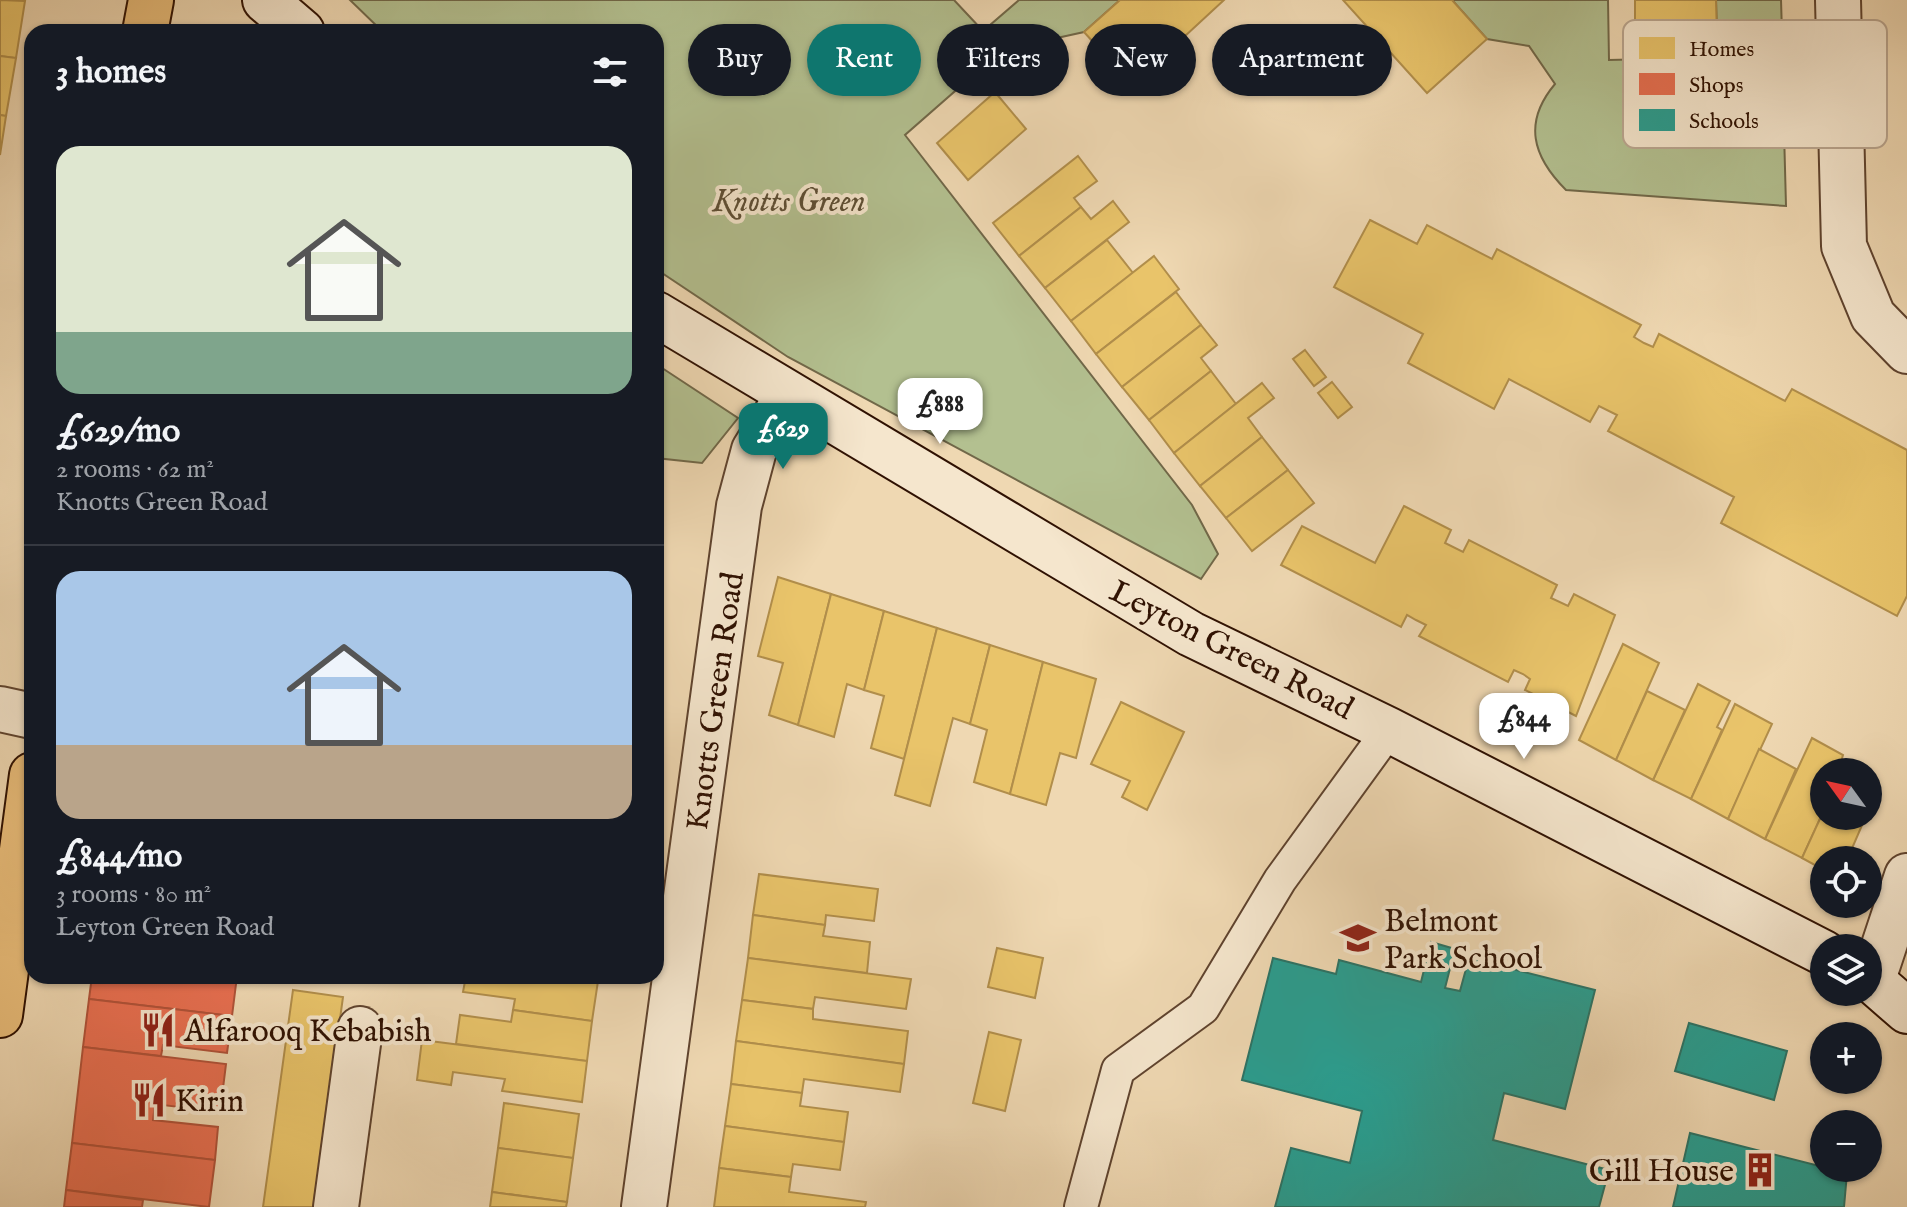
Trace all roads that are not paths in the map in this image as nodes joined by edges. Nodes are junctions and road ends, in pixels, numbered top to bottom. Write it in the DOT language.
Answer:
graph roads {
  1 [pos="151,0"];
  2 [pos="265,0"];
  3 [pos="1838,0"];
  4 [pos="1838,20"];
  5 [pos="146,24"];
  6 [pos="293,24"];
  7 [pos="1842,148"];
  8 [pos="664,319"];
  9 [pos="1907,351"];
  10 [pos="788,395"];
  11 [pos="0,709"];
  12 [pos="24,714"];
  13 [pos="1389,730"];
  14 [pos="24,835"];
  15 [pos="1907,876"];
  16 [pos="1882,945"];
  17 [pos="1810,946"];
  18 [pos="1882,989"];
  19 [pos="1907,1011"];
  20 [pos="0,1015"];
  21 [pos="360,1029"];
  22 [pos="336,1207"];
  23 [pos="644,1207"];
  24 [pos="1081,1207"];
  1 -- 5 [label="main road"];
  2 -- 6 [label="street"];
  3 -- 4 [label="street"];
  7 -- 9 [label="street"];
  8 -- 10 [label="street, Leyton Green Road"];
  10 -- 13 [label="street, Leyton Green Road"];
  10 -- 23 [label="street, Knotts Green Road"];
  11 -- 12 [label="street"];
  13 -- 17 [label="street, Leyton Green Road"];
  13 -- 24 [label="lane"];
  14 -- 20 [label="main road"];
  15 -- 16 [label="street"];
  18 -- 19 [label="street"];
  21 -- 22 [label="street"];
}
